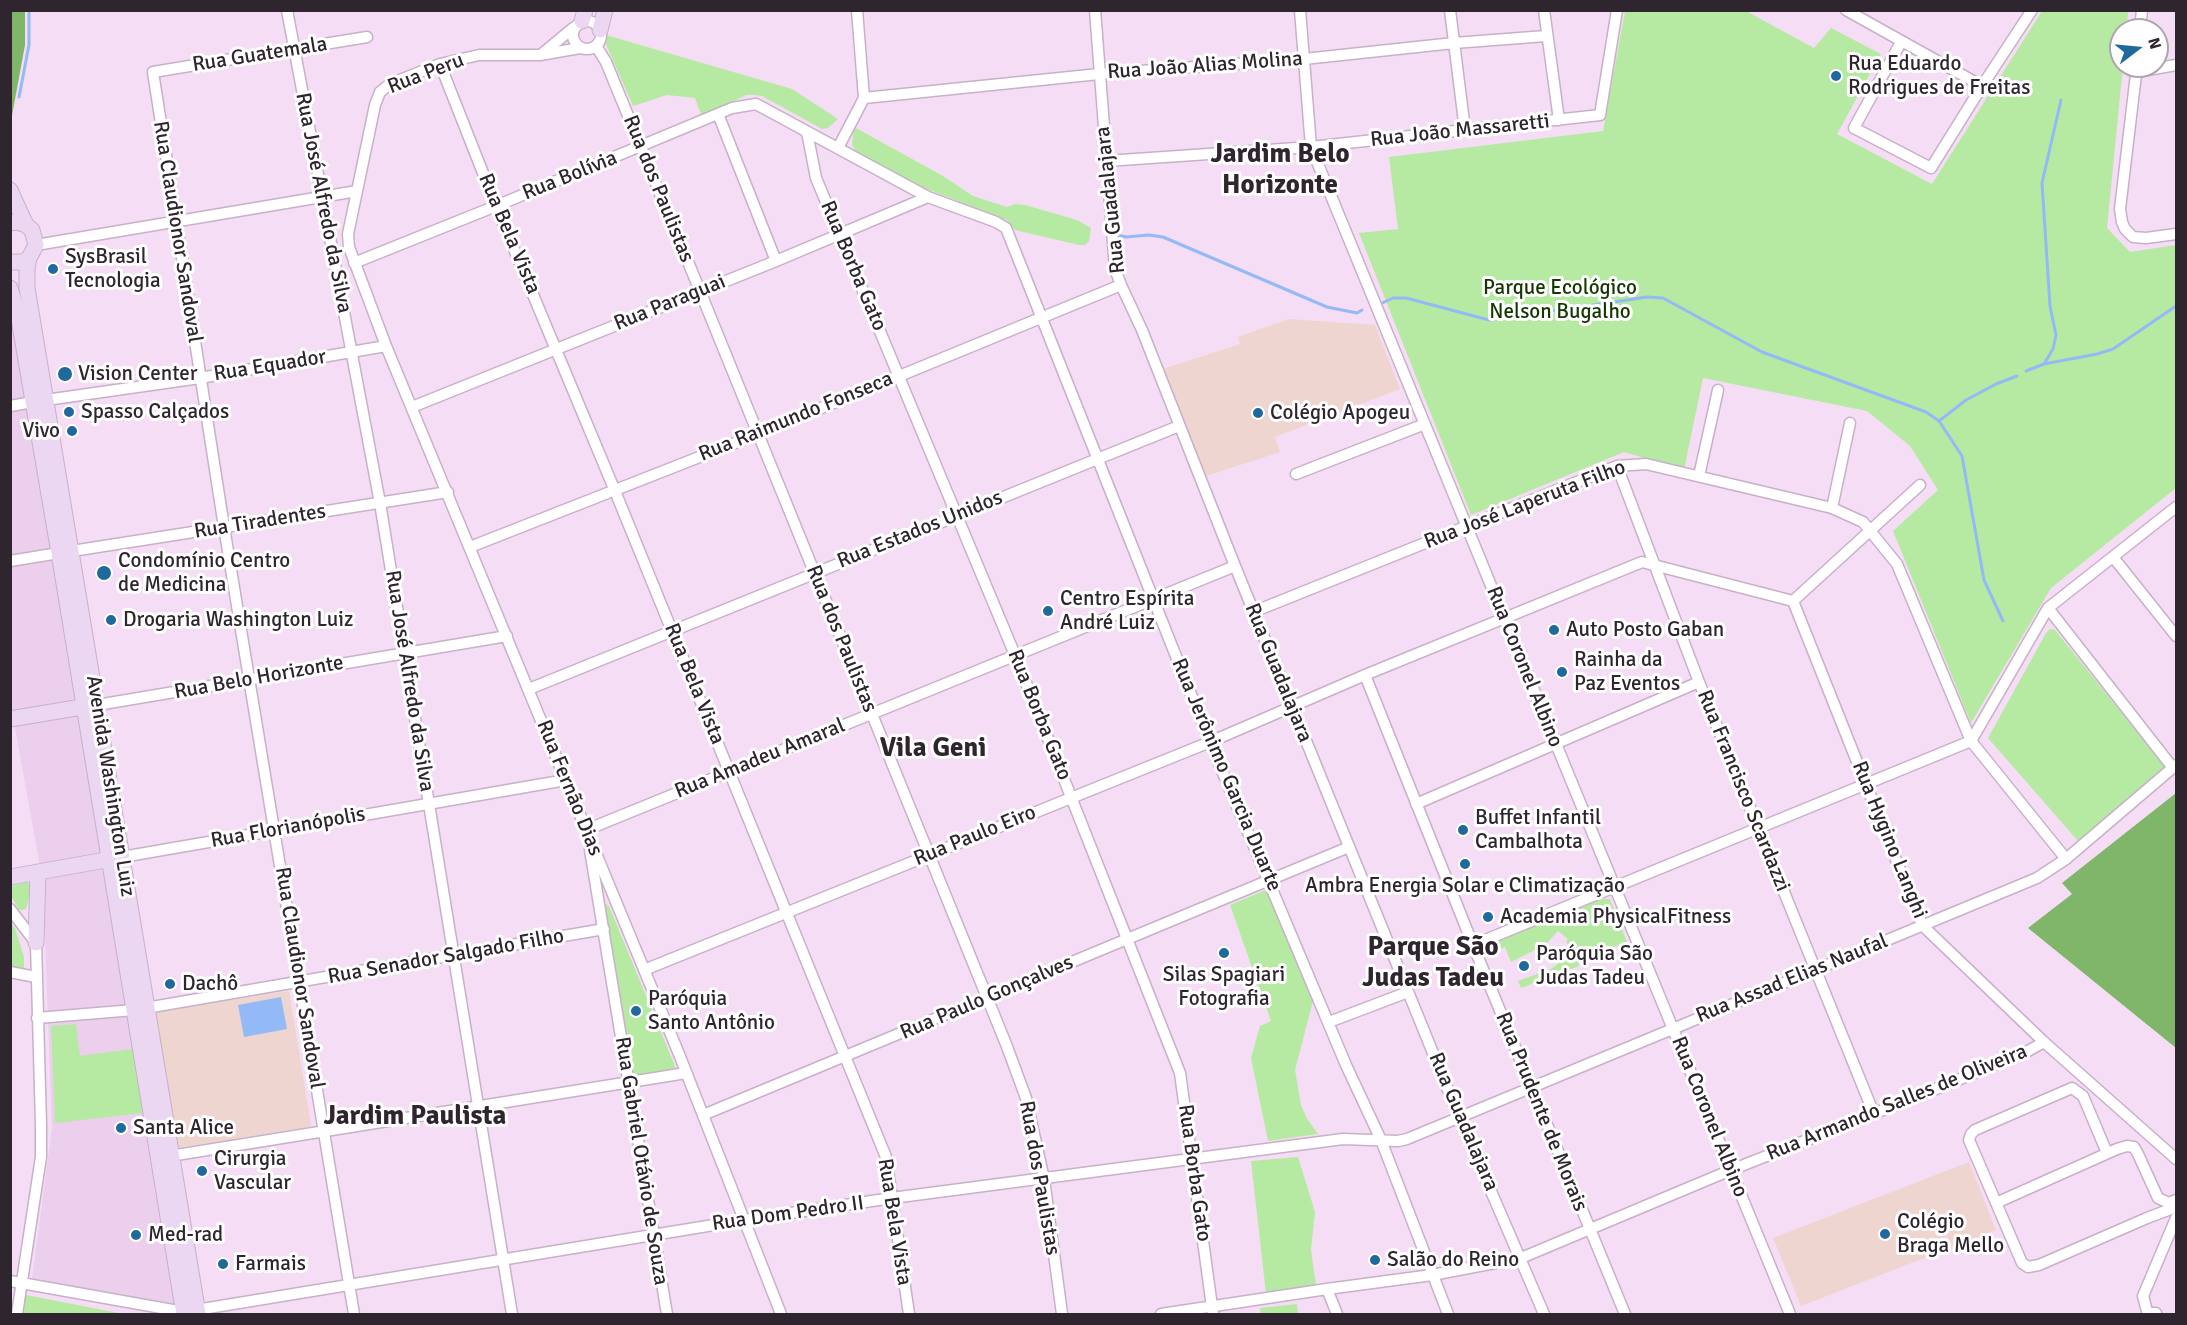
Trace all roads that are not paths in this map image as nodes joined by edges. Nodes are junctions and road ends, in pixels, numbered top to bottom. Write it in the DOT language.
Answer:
graph roads {
  1 [pos="287,10"];
  2 [pos="605,10"];
  3 [pos="857,10"];
  4 [pos="1095,10"];
  5 [pos="1300,10"];
  6 [pos="1450,10"];
  7 [pos="1544,10"];
  8 [pos="1617,10"];
  9 [pos="2032,10"];
  10 [pos="1848,11"];
  11 [pos="580,20"];
  12 [pos="600,30"];
  13 [pos="1546,36"];
  14 [pos="367,37"];
  15 [pos="1454,42"];
  16 [pos="1901,42"];
  17 [pos="597,46"];
  18 [pos="580,48"];
  19 [pos="294,49"];
  20 [pos="540,55"];
  21 [pos="1304,59"];
  22 [pos="440,64"];
  23 [pos="153,72"];
  24 [pos="1099,74"];
  25 [pos="2135,78"];
  26 [pos="1982,86"];
  27 [pos="864,98"];
  28 [pos="718,114"];
  29 [pos="1559,120"];
  30 [pos="1465,130"];
  31 [pos="807,132"];
  32 [pos="640,147"];
  33 [pos="1311,147"];
  34 [pos="838,148"];
  35 [pos="1106,161"];
  36 [pos="10,190"];
  37 [pos="357,191"];
  38 [pos="322,196"];
  39 [pos="928,197"];
  40 [pos="496,206"];
  41 [pos="175,223"];
  42 [pos="18,224"];
  43 [pos="2176,234"];
  44 [pos="839,235"];
  45 [pos="32,252"];
  46 [pos="776,261"];
  47 [pos="10,262"];
  48 [pos="354,263"];
  49 [pos="1120,285"];
  50 [pos="10,288"];
  51 [pos="700,291"];
  52 [pos="1042,318"];
  53 [pos="386,346"];
  54 [pos="556,348"];
  55 [pos="351,353"];
  56 [pos="898,375"];
  57 [pos="200,378"];
  58 [pos="1718,390"];
  59 [pos="40,401"];
  60 [pos="10,406"];
  61 [pos="412,407"];
  62 [pos="1850,423"];
  63 [pos="1425,424"];
  64 [pos="1179,426"];
  65 [pos="758,434"];
  66 [pos="1098,459"];
  67 [pos="1617,466"];
  68 [pos="1296,474"];
  69 [pos="1699,476"];
  70 [pos="1920,485"];
  71 [pos="615,491"];
  72 [pos="448,492"];
  73 [pos="380,503"];
  74 [pos="2176,507"];
  75 [pos="1832,508"];
  76 [pos="957,516"];
  77 [pos="1467,526"];
  78 [pos="224,527"];
  79 [pos="1870,530"];
  80 [pos="470,547"];
  81 [pos="66,552"];
  82 [pos="2113,557"];
  83 [pos="10,561"];
  84 [pos="1655,565"];
  85 [pos="1235,566"];
  86 [pos="814,572"];
  87 [pos="1154,599"];
  88 [pos="1793,601"];
  89 [pos="2048,608"];
  90 [pos="1253,612"];
  91 [pos="1504,619"];
  92 [pos="672,630"];
  93 [pos="507,636"];
  94 [pos="2176,636"];
  95 [pos="404,653"];
  96 [pos="1015,655"];
  97 [pos="1365,675"];
  98 [pos="249,679"];
  99 [pos="1699,682"];
  100 [pos="529,689"];
  101 [pos="91,706"];
  102 [pos="1292,707"];
  103 [pos="872,714"];
  104 [pos="10,719"];
  105 [pos="1971,741"];
  106 [pos="1210,742"];
  107 [pos="1556,744"];
  108 [pos="2175,767"];
  109 [pos="730,771"];
  110 [pos="566,780"];
  111 [pos="1866,784"];
  112 [pos="1072,797"];
  113 [pos="429,804"];
  114 [pos="1416,804"];
  115 [pos="1758,828"];
  116 [pos="274,830"];
  117 [pos="586,830"];
  118 [pos="1349,847"];
  119 [pos="929,855"];
  120 [pos="115,858"];
  121 [pos="2066,859"];
  122 [pos="38,872"];
  123 [pos="10,877"];
  124 [pos="1270,880"];
  125 [pos="1615,887"];
  126 [pos="10,909"];
  127 [pos="787,913"];
  128 [pos="1922,925"];
  129 [pos="604,929"];
  130 [pos="1128,939"];
  131 [pos="36,943"];
  132 [pos="1473,945"];
  133 [pos="454,955"];
  134 [pos="1816,969"];
  135 [pos="644,970"];
  136 [pos="10,972"];
  137 [pos="36,977"];
  138 [pos="300,982"];
  139 [pos="1408,992"];
  140 [pos="987,997"];
  141 [pos="140,1009"];
  142 [pos="37,1018"];
  143 [pos="1329,1022"];
  144 [pos="1673,1028"];
  145 [pos="2044,1042"];
  146 [pos="845,1056"];
  147 [pos="686,1073"];
  148 [pos="629,1082"];
  149 [pos="1532,1089"];
  150 [pos="479,1106"];
  151 [pos="1874,1114"];
  152 [pos="703,1115"];
  153 [pos="1459,1117"];
  154 [pos="324,1131"];
  155 [pos="1381,1140"];
  156 [pos="2107,1153"];
  157 [pos="170,1156"];
  158 [pos="1192,1158"];
  159 [pos="2176,1160"];
  160 [pos="1731,1170"];
  161 [pos="1044,1179"];
  162 [pos="892,1198"];
  163 [pos="2176,1200"];
  164 [pos="1996,1203"];
  165 [pos="2176,1207"];
  166 [pos="2176,1218"];
  167 [pos="744,1220"];
  168 [pos="1590,1230"];
  169 [pos="654,1234"];
  170 [pos="1521,1258"];
  171 [pos="503,1259"];
  172 [pos="1432,1275"];
  173 [pos="10,1281"];
  174 [pos="22,1284"];
  175 [pos="349,1285"];
  176 [pos="1327,1289"];
  177 [pos="1212,1310"];
  178 [pos="191,1313"];
  179 [pos="2156,1313"];
  180 [pos="17,1314"];
  181 [pos="354,1314"];
  182 [pos="512,1314"];
  183 [pos="667,1314"];
  184 [pos="781,1314"];
  185 [pos="909,1314"];
  186 [pos="1062,1314"];
  187 [pos="1161,1314"];
  188 [pos="1337,1314"];
  189 [pos="1448,1314"];
  190 [pos="1544,1314"];
  191 [pos="1625,1314"];
  192 [pos="1789,1314"];
  1 -- 19 [label="street, Rua José Alfredo da Silva"];
  2 -- 12 [label="main road"];
  3 -- 27 [label="street"];
  4 -- 24 [label="street, Rua Guadalajara"];
  5 -- 21 [label="street, Rua Coronel Albino"];
  6 -- 15 [label="street"];
  7 -- 13 [label="street"];
  8 -- 29 [label="street, Rua João Massaretti"];
  9 -- 26 [label="street"];
  10 -- 16 [label="street"];
  11 -- 12 [label="street"];
  11 -- 18 [label="street"];
  11 -- 20 [label="street"];
  12 -- 17 [label="street"];
  13 -- 15 [label="street, Rua João Alias Molina"];
  13 -- 29 [label="street"];
  14 -- 19 [label="street, Rua Guatemala"];
  15 -- 21 [label="street, Rua João Alias Molina"];
  15 -- 30 [label="street"];
  16 -- 26 [label="street"];
  16 -- 26 [label="street"];
  17 -- 18 [label="street"];
  17 -- 32 [label="street, Rua dos Paulistas"];
  18 -- 20 [label="street, Rua Peru"];
  19 -- 23 [label="street, Rua Guatemala"];
  19 -- 38 [label="street, Rua José Alfredo da Silva"];
  20 -- 22 [label="street, Rua Peru"];
  21 -- 24 [label="street, Rua João Alias Molina"];
  21 -- 33 [label="street, Rua Coronel Albino"];
  22 -- 37 [label="street, Rua Peru"];
  22 -- 40 [label="street, Rua Bela Vista"];
  23 -- 41 [label="street, Rua Claudionor Sandoval"];
  24 -- 27 [label="street, Rua João Alias Molina"];
  24 -- 35 [label="street, Rua Guadalajara"];
  25 -- 43 [label="street"];
  27 -- 34 [label="street"];
  28 -- 31 [label="street, Rua Jerônimo Garcia Duarte"];
  28 -- 32 [label="street, Rua Bolívia"];
  28 -- 46 [label="street"];
  29 -- 30 [label="street, Rua João Massaretti"];
  30 -- 33 [label="street, Rua João Massaretti"];
  31 -- 34 [label="street, Rua Jerônimo Garcia Duarte"];
  31 -- 44 [label="street, Rua Borba Gato"];
  32 -- 40 [label="street, Rua Bolívia"];
  32 -- 51 [label="street, Rua dos Paulistas"];
  33 -- 35 [label="street, Rua João Massaretti"];
  33 -- 63 [label="street, Rua Coronel Albino"];
  34 -- 39 [label="street, Rua Jerônimo Garcia Duarte"];
  35 -- 49 [label="street, Rua Guadalajara"];
  36 -- 42 [label="main road"];
  37 -- 38 [label="street"];
  37 -- 48 [label="street, Rua Peru"];
  38 -- 41 [label="street"];
  38 -- 55 [label="street, Rua José Alfredo da Silva"];
  39 -- 44 [label="street, Rua Paraguai"];
  39 -- 52 [label="street, Rua Jerônimo Garcia Duarte"];
  40 -- 48 [label="street, Rua Bolívia"];
  40 -- 54 [label="street, Rua Bela Vista"];
  41 -- 45 [label="street"];
  41 -- 57 [label="street, Rua Claudionor Sandoval"];
  42 -- 45 [label="main road"];
  44 -- 46 [label="street, Rua Paraguai"];
  44 -- 56 [label="street, Rua Borba Gato"];
  45 -- 47 [label="main road"];
  45 -- 59 [label="main road, Avenida Washington Luiz"];
  46 -- 51 [label="street, Rua Paraguai"];
  48 -- 53 [label="street, Rua Fernão Dias"];
  49 -- 52 [label="street, Rua Raimundo Fonseca"];
  49 -- 64 [label="street, Rua Guadalajara"];
  50 -- 59 [label="main road, Avenida Washington Luiz"];
  51 -- 54 [label="street, Rua Paraguai"];
  51 -- 65 [label="street, Rua dos Paulistas"];
  52 -- 56 [label="street, Rua Raimundo Fonseca"];
  52 -- 66 [label="street, Rua Jerônimo Garcia Duarte"];
  53 -- 55 [label="street, Rua Equador"];
  53 -- 61 [label="street, Rua Fernão Dias"];
  54 -- 61 [label="street, Rua Paraguai"];
  54 -- 71 [label="street, Rua Bela Vista"];
  55 -- 57 [label="street, Rua Equador"];
  55 -- 73 [label="street, Rua José Alfredo da Silva"];
  56 -- 65 [label="street, Rua Raimundo Fonseca"];
  56 -- 76 [label="street, Rua Borba Gato"];
  57 -- 59 [label="street, Rua Equador"];
  57 -- 78 [label="street, Rua Claudionor Sandoval"];
  58 -- 69 [label="street"];
  59 -- 60 [label="street, Rua Equador"];
  59 -- 81 [label="main road, Avenida Washington Luiz"];
  61 -- 72 [label="street, Rua Fernão Dias"];
  62 -- 75 [label="street"];
  63 -- 68 [label="street"];
  63 -- 77 [label="street, Rua Coronel Albino"];
  64 -- 66 [label="street, Rua Estados Unidos"];
  64 -- 85 [label="street, Rua Guadalajara"];
  65 -- 71 [label="street, Rua Raimundo Fonseca"];
  65 -- 86 [label="street, Rua dos Paulistas"];
  66 -- 76 [label="street, Rua Estados Unidos"];
  66 -- 87 [label="street, Rua Jerônimo Garcia Duarte"];
  67 -- 69 [label="street, Rua José Laperuta Filho"];
  67 -- 77 [label="street, Rua José Laperuta Filho"];
  67 -- 84 [label="street, Rua Francisco Scardazzi"];
  69 -- 75 [label="street, Rua José Laperuta Filho"];
  70 -- 79 [label="street"];
  71 -- 80 [label="street, Rua Raimundo Fonseca"];
  71 -- 92 [label="street, Rua Bela Vista"];
  72 -- 73 [label="street, Rua Tiradentes"];
  72 -- 80 [label="street, Rua Fernão Dias"];
  73 -- 78 [label="street, Rua Tiradentes"];
  73 -- 95 [label="street, Rua José Alfredo da Silva"];
  74 -- 82 [label="street"];
  75 -- 79 [label="street, Rua José Laperuta Filho"];
  76 -- 86 [label="street, Rua Estados Unidos"];
  76 -- 96 [label="street, Rua Borba Gato"];
  77 -- 90 [label="street, Rua José Laperuta Filho"];
  77 -- 91 [label="street, Rua Coronel Albino"];
  78 -- 81 [label="street, Rua Tiradentes"];
  78 -- 98 [label="street, Rua Claudionor Sandoval"];
  79 -- 88 [label="street"];
  79 -- 105 [label="street, Rua José Laperuta Filho"];
  80 -- 93 [label="street, Rua Fernão Dias"];
  81 -- 83 [label="street, Rua Tiradentes"];
  81 -- 101 [label="main road, Avenida Washington Luiz"];
  82 -- 89 [label="street"];
  82 -- 94 [label="street"];
  84 -- 88 [label="street"];
  84 -- 91 [label="street, Rua Paulo Eiro"];
  84 -- 99 [label="street, Rua Francisco Scardazzi"];
  85 -- 87 [label="street, Rua Amadeu Amaral"];
  85 -- 90 [label="street, Rua Guadalajara"];
  86 -- 92 [label="street, Rua Estados Unidos"];
  86 -- 103 [label="street, Rua dos Paulistas"];
  87 -- 96 [label="street, Rua Amadeu Amaral"];
  87 -- 106 [label="street, Rua Jerônimo Garcia Duarte"];
  88 -- 111 [label="street, Rua Hygino Langhi"];
  89 -- 105 [label="street"];
  89 -- 108 [label="street"];
  90 -- 102 [label="street, Rua Guadalajara"];
  91 -- 97 [label="street, Rua Paulo Eiro"];
  91 -- 107 [label="street, Rua Coronel Albino"];
  92 -- 100 [label="street, Rua Estados Unidos"];
  92 -- 109 [label="street, Rua Bela Vista"];
  93 -- 95 [label="street, Rua Belo Horizonte"];
  93 -- 100 [label="street, Rua Fernão Dias"];
  95 -- 98 [label="street, Rua Belo Horizonte"];
  95 -- 113 [label="street, Rua José Alfredo da Silva"];
  96 -- 103 [label="street, Rua Amadeu Amaral"];
  96 -- 112 [label="street, Rua Borba Gato"];
  97 -- 102 [label="street, Rua Paulo Eiro"];
  97 -- 114 [label="street, Rua Prudente de Morais"];
  98 -- 101 [label="street, Rua Belo Horizonte"];
  98 -- 116 [label="street, Rua Claudionor Sandoval"];
  99 -- 107 [label="street"];
  99 -- 115 [label="street, Rua Francisco Scardazzi"];
  100 -- 110 [label="street, Rua Fernão Dias"];
  101 -- 104 [label="main road, Rua Belo Horizonte"];
  101 -- 120 [label="main road, Avenida Washington Luiz"];
  102 -- 106 [label="street, Rua Paulo Eiro"];
  102 -- 118 [label="street, Rua Guadalajara"];
  103 -- 109 [label="street, Rua Amadeu Amaral"];
  103 -- 119 [label="street, Rua dos Paulistas"];
  105 -- 111 [label="street"];
  105 -- 121 [label="street, Rua José Laperuta Filho"];
  106 -- 112 [label="street, Rua Paulo Eiro"];
  106 -- 124 [label="street, Rua Jerônimo Garcia Duarte"];
  107 -- 114 [label="street"];
  107 -- 125 [label="street, Rua Coronel Albino"];
  108 -- 121 [label="street, Rua Assad Elias Naufal"];
  109 -- 117 [label="street, Rua Amadeu Amaral"];
  109 -- 127 [label="street, Rua Bela Vista"];
  110 -- 113 [label="street, Rua Florianópolis"];
  110 -- 117 [label="street, Rua Fernão Dias"];
  111 -- 115 [label="street"];
  111 -- 128 [label="street, Rua Hygino Langhi"];
  112 -- 119 [label="street, Rua Paulo Eiro"];
  112 -- 130 [label="street, Rua Borba Gato"];
  113 -- 116 [label="street, Rua Florianópolis"];
  113 -- 133 [label="street, Rua José Alfredo da Silva"];
  114 -- 132 [label="street, Rua Prudente de Morais"];
  115 -- 125 [label="street"];
  115 -- 134 [label="street, Rua Francisco Scardazzi"];
  116 -- 120 [label="street, Rua Florianópolis"];
  116 -- 138 [label="street, Rua Claudionor Sandoval"];
  117 -- 129 [label="street, Rua Gabriel Otávio de Souza"];
  117 -- 135 [label="street, Rua Fernão Dias"];
  118 -- 124 [label="street, Rua Paulo Gonçalves"];
  118 -- 139 [label="street, Rua Guadalajara"];
  119 -- 127 [label="street, Rua Paulo Eiro"];
  119 -- 140 [label="street, Rua dos Paulistas"];
  120 -- 122 [label="main road, Rua Florianópolis"];
  120 -- 141 [label="main road, Avenida Washington Luiz"];
  121 -- 128 [label="street, Rua Assad Elias Naufal"];
  122 -- 123 [label="main road, Rua Florianópolis"];
  122 -- 131 [label="main road"];
  124 -- 130 [label="street, Rua Paulo Gonçalves"];
  124 -- 143 [label="street, Rua Jerônimo Garcia Duarte"];
  125 -- 132 [label="street"];
  125 -- 144 [label="street, Rua Coronel Albino"];
  126 -- 131 [label="street"];
  127 -- 135 [label="street, Rua Paulo Eiro"];
  127 -- 146 [label="street, Rua Bela Vista"];
  128 -- 134 [label="street, Rua Assad Elias Naufal"];
  128 -- 145 [label="street, Rua Hygino Langhi"];
  129 -- 133 [label="street, Rua Senador Salgado Filho"];
  129 -- 148 [label="street, Rua Gabriel Otávio de Souza"];
  130 -- 140 [label="street, Rua Paulo Gonçalves"];
  130 -- 158 [label="street, Rua Borba Gato"];
  131 -- 137 [label="street"];
  132 -- 149 [label="street, Rua Prudente de Morais"];
  133 -- 138 [label="street, Rua Senador Salgado Filho"];
  133 -- 150 [label="street, Rua José Alfredo da Silva"];
  134 -- 144 [label="street, Rua Assad Elias Naufal"];
  134 -- 151 [label="street, Rua Francisco Scardazzi"];
  135 -- 147 [label="street, Rua Fernão Dias"];
  136 -- 137 [label="street"];
  137 -- 142 [label="street"];
  138 -- 141 [label="street, Rua Senador Salgado Filho"];
  138 -- 154 [label="street, Rua Claudionor Sandoval"];
  139 -- 143 [label="street"];
  139 -- 153 [label="street, Rua Guadalajara"];
  140 -- 146 [label="street, Rua Paulo Gonçalves"];
  140 -- 161 [label="street, Rua dos Paulistas"];
  141 -- 142 [label="street, Rua Senador Salgado Filho"];
  141 -- 157 [label="main road, Avenida Washington Luiz"];
  141 -- 178 [label="main road, Avenida Washington Luiz"];
  142 -- 174 [label="street"];
  143 -- 155 [label="street, Rua Jerônimo Garcia Duarte"];
  144 -- 149 [label="street, Rua Assad Elias Naufal"];
  144 -- 160 [label="street, Rua Coronel Albino"];
  145 -- 151 [label="street, Rua Armando Salles de Oliveira"];
  145 -- 159 [label="street, Rua Hygino Langhi"];
  146 -- 152 [label="street, Rua Paulo Gonçalves"];
  146 -- 162 [label="street, Rua Bela Vista"];
  147 -- 148 [label="street"];
  147 -- 152 [label="street, Rua Fernão Dias"];
  148 -- 150 [label="street"];
  148 -- 169 [label="street, Rua Gabriel Otávio de Souza"];
  149 -- 153 [label="street, Rua Assad Elias Naufal"];
  149 -- 168 [label="street, Rua Prudente de Morais"];
  150 -- 154 [label="street"];
  150 -- 171 [label="street, Rua José Alfredo da Silva"];
  151 -- 160 [label="street, Rua Armando Salles de Oliveira"];
  152 -- 167 [label="street, Rua Fernão Dias"];
  153 -- 155 [label="street, Rua Assad Elias Naufal"];
  153 -- 170 [label="street, Rua Guadalajara"];
  154 -- 157 [label="street"];
  154 -- 175 [label="street, Rua Claudionor Sandoval"];
  155 -- 158 [label="street, Rua Dom Pedro II"];
  155 -- 172 [label="street, Rua Jerônimo Garcia Duarte"];
  156 -- 163 [label="street"];
  156 -- 164 [label="street"];
  156 -- 164 [label="street"];
  157 -- 178 [label="main road, Avenida Washington Luiz"];
  158 -- 161 [label="street, Rua Dom Pedro II"];
  158 -- 177 [label="street, Rua Borba Gato"];
  160 -- 168 [label="street, Rua Armando Salles de Oliveira"];
  160 -- 192 [label="street, Rua Coronel Albino"];
  161 -- 162 [label="street, Rua Dom Pedro II"];
  161 -- 186 [label="street, Rua dos Paulistas"];
  162 -- 167 [label="street, Rua Dom Pedro II"];
  162 -- 185 [label="street, Rua Bela Vista"];
  164 -- 165 [label="street"];
  166 -- 179 [label="street"];
  167 -- 169 [label="street, Rua Dom Pedro II"];
  167 -- 184 [label="street, Rua Fernão Dias"];
  168 -- 170 [label="street, Rua Armando Salles de Oliveira"];
  168 -- 191 [label="street, Rua Prudente de Morais"];
  169 -- 171 [label="street, Rua Dom Pedro II"];
  169 -- 183 [label="street, Rua Gabriel Otávio de Souza"];
  170 -- 172 [label="street, Rua Armando Salles de Oliveira"];
  170 -- 190 [label="street, Rua Guadalajara"];
  171 -- 175 [label="street, Rua Dom Pedro II"];
  171 -- 182 [label="street, Rua José Alfredo da Silva"];
  172 -- 176 [label="street, Rua Armando Salles de Oliveira"];
  172 -- 189 [label="street, Rua Jerônimo Garcia Duarte"];
  173 -- 174 [label="street, Rua Dom Pedro II"];
  174 -- 178 [label="street, Rua Dom Pedro II"];
  174 -- 180 [label="street"];
  175 -- 178 [label="street, Rua Dom Pedro II"];
  175 -- 181 [label="street, Rua Claudionor Sandoval"];
  176 -- 177 [label="street, Rua Armando Salles de Oliveira"];
  176 -- 188 [label="street"];
  177 -- 187 [label="street, Rua Armando Salles de Oliveira"];
}
